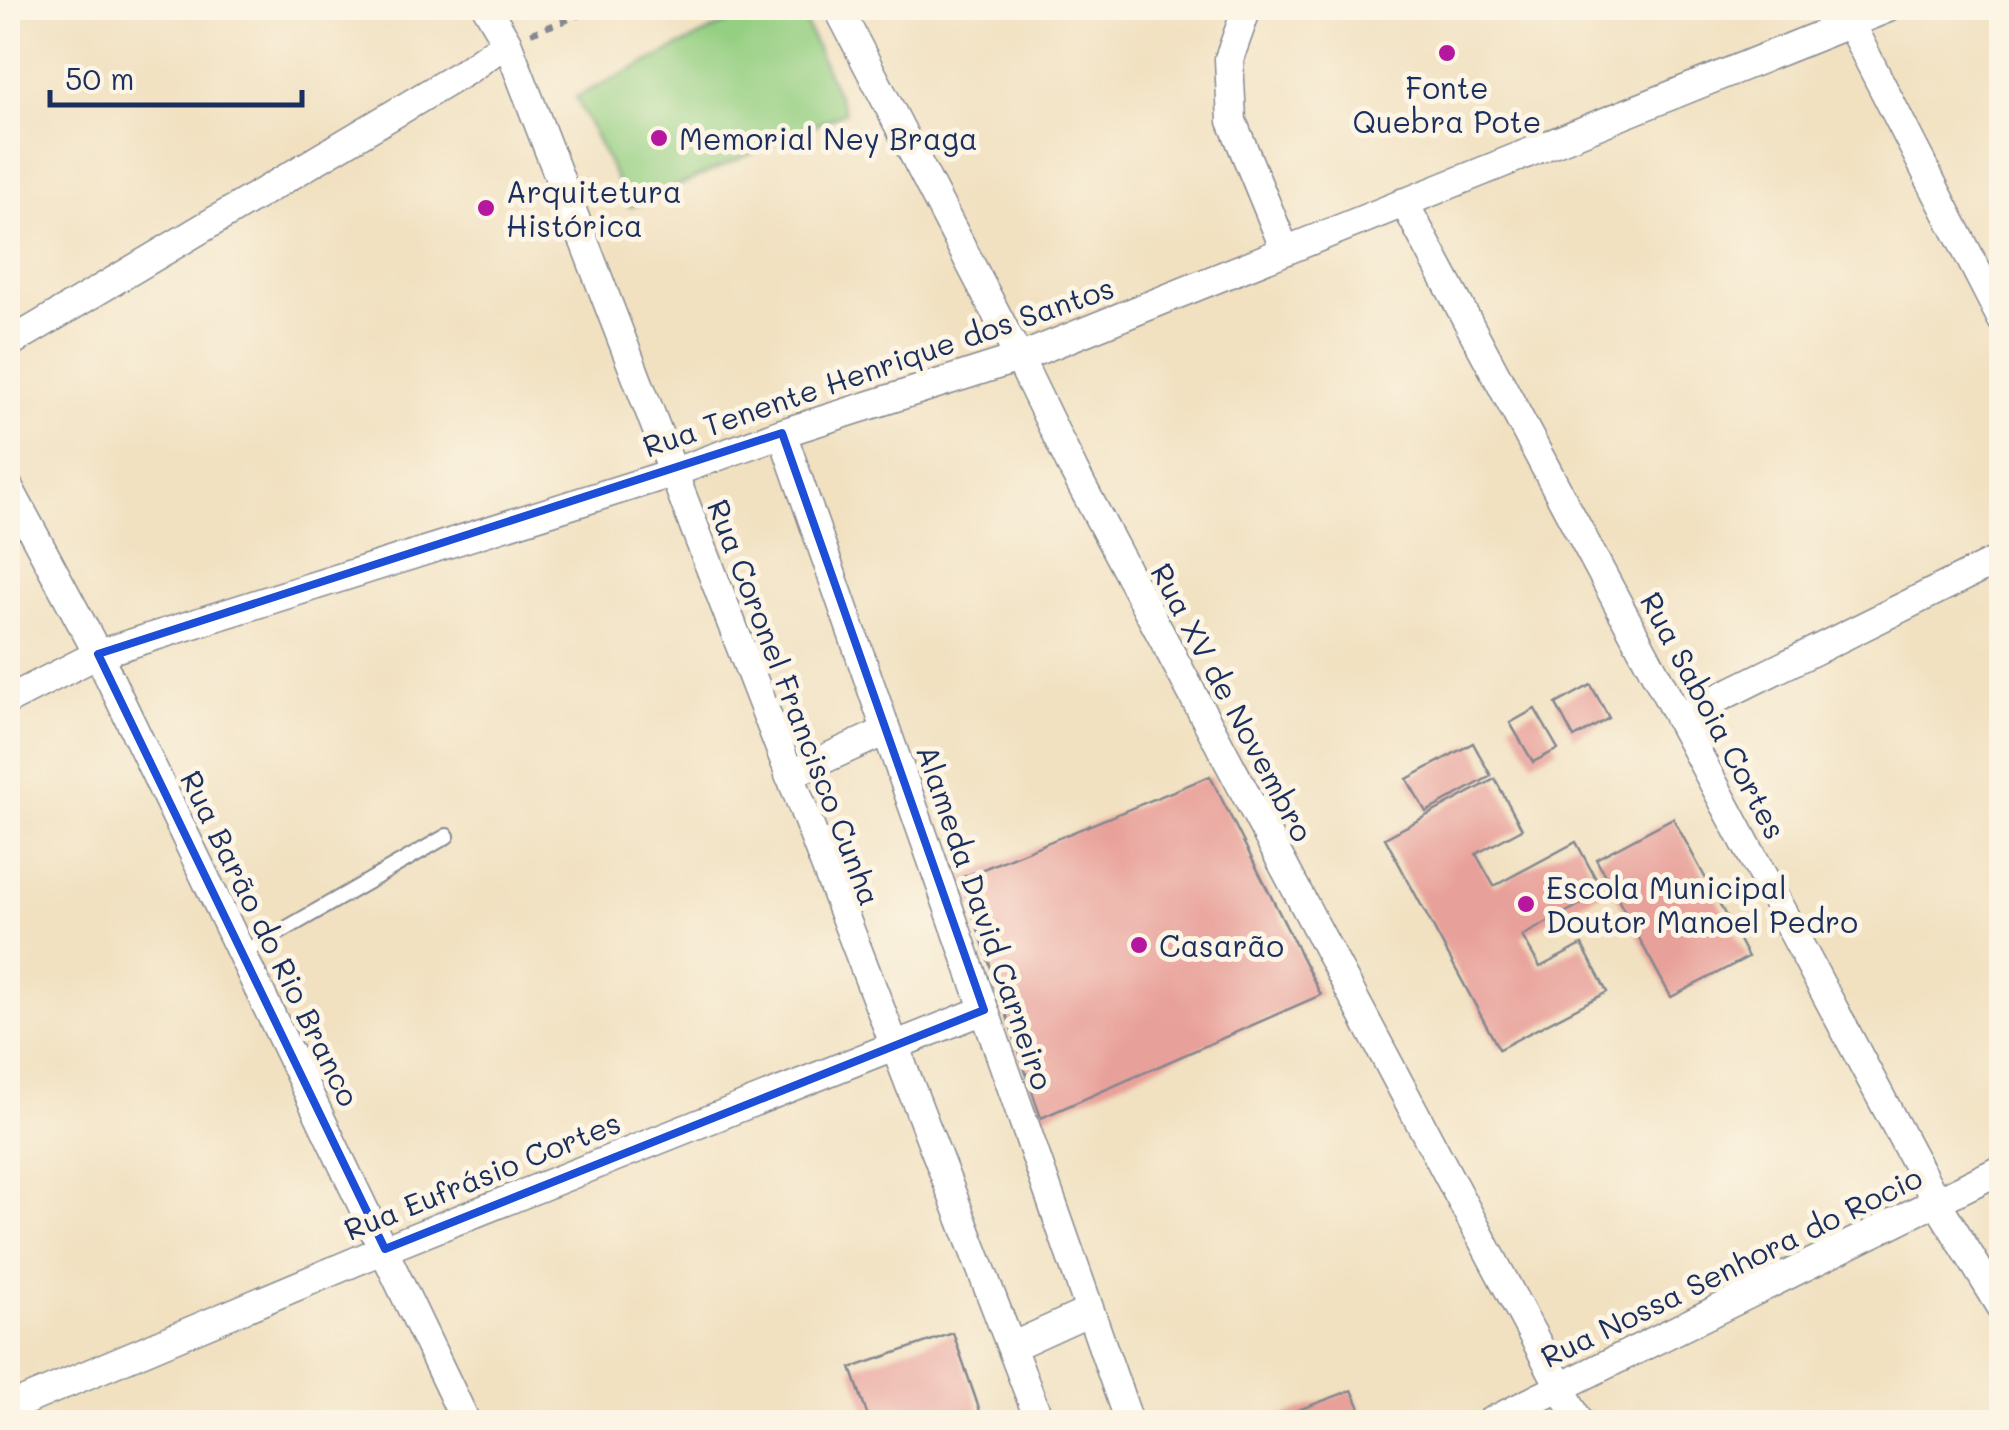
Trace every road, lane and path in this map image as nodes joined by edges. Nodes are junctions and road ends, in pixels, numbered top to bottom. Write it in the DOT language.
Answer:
graph roads {
  1 [pos="487,8"];
  2 [pos="600,8"];
  3 [pos="838,8"];
  4 [pos="1247,8"];
  5 [pos="1888,8"];
  6 [pos="1846,15"];
  7 [pos="506,42"];
  8 [pos="1404,202"];
  9 [pos="1284,250"];
  10 [pos="2002,320"];
  11 [pos="8,344"];
  12 [pos="1019,358"];
  13 [pos="782,433"];
  14 [pos="672,473"];
  15 [pos="8,486"];
  16 [pos="2002,558"];
  17 [pos="98,654"];
  18 [pos="8,700"];
  19 [pos="1678,718"];
  20 [pos="886,731"];
  21 [pos="788,775"];
  22 [pos="447,836"];
  23 [pos="242,954"];
  24 [pos="984,1010"];
  25 [pos="893,1044"];
  26 [pos="2002,1168"];
  27 [pos="1936,1201"];
  28 [pos="384,1249"];
  29 [pos="2002,1308"];
  30 [pos="1090,1311"];
  31 [pos="1011,1347"];
  32 [pos="1561,1388"];
  33 [pos="8,1408"];
  34 [pos="466,1422"];
  35 [pos="1040,1422"];
  36 [pos="1129,1422"];
  37 [pos="1490,1422"];
  38 [pos="1579,1422"];
  1 -- 7 [label="street, Rua Coronel Francisco Cunha"];
  2 -- 7 [label="path"];
  3 -- 12 [label="street, Rua XV de Novembro"];
  4 -- 9 [label="street"];
  5 -- 6 [label="street, Rua Tenente Henrique dos Santos"];
  6 -- 8 [label="street, Rua Tenente Henrique dos Santos"];
  6 -- 10 [label="street"];
  7 -- 11 [label="street"];
  7 -- 14 [label="street, Rua Coronel Francisco Cunha"];
  8 -- 9 [label="street, Rua Tenente Henrique dos Santos"];
  8 -- 19 [label="street, Rua Saboia Cortes"];
  9 -- 12 [label="street, Rua Tenente Henrique dos Santos"];
  12 -- 13 [label="street, Rua Tenente Henrique dos Santos"];
  12 -- 32 [label="street, Rua XV de Novembro"];
  13 -- 14 [label="street, Rua Tenente Henrique dos Santos"];
  13 -- 20 [label="street, Alameda David Carneiro"];
  14 -- 17 [label="street, Rua Tenente Henrique dos Santos"];
  14 -- 21 [label="street, Rua Coronel Francisco Cunha"];
  15 -- 17 [label="street, Rua Barão do Rio Branco"];
  16 -- 19 [label="street"];
  17 -- 18 [label="street, Rua Tenente Henrique dos Santos"];
  17 -- 23 [label="street, Rua Barão do Rio Branco"];
  19 -- 27 [label="street, Rua Saboia Cortes"];
  20 -- 21 [label="street"];
  20 -- 24 [label="street, Alameda David Carneiro"];
  21 -- 25 [label="street, Rua Coronel Francisco Cunha"];
  22 -- 23 [label="lane"];
  23 -- 28 [label="street, Rua Barão do Rio Branco"];
  24 -- 25 [label="street, Rua Eufrásio Cortes"];
  24 -- 30 [label="street, Alameda David Carneiro"];
  25 -- 28 [label="street, Rua Eufrásio Cortes"];
  25 -- 31 [label="street, Rua Coronel Francisco Cunha"];
  26 -- 27 [label="street, Rua Nossa Senhora do Rocio"];
  27 -- 29 [label="street, Rua Saboia Cortes"];
  27 -- 32 [label="street, Rua Nossa Senhora do Rocio"];
  28 -- 33 [label="street, Rua Eufrásio Cortes"];
  28 -- 34 [label="street, Rua Barão do Rio Branco"];
  30 -- 31 [label="street"];
  30 -- 36 [label="street, Alameda David Carneiro"];
  31 -- 35 [label="street, Rua Coronel Francisco Cunha"];
  32 -- 37 [label="street, Rua Nossa Senhora do Rocio"];
  32 -- 38 [label="street, Rua XV de Novembro"];
}
